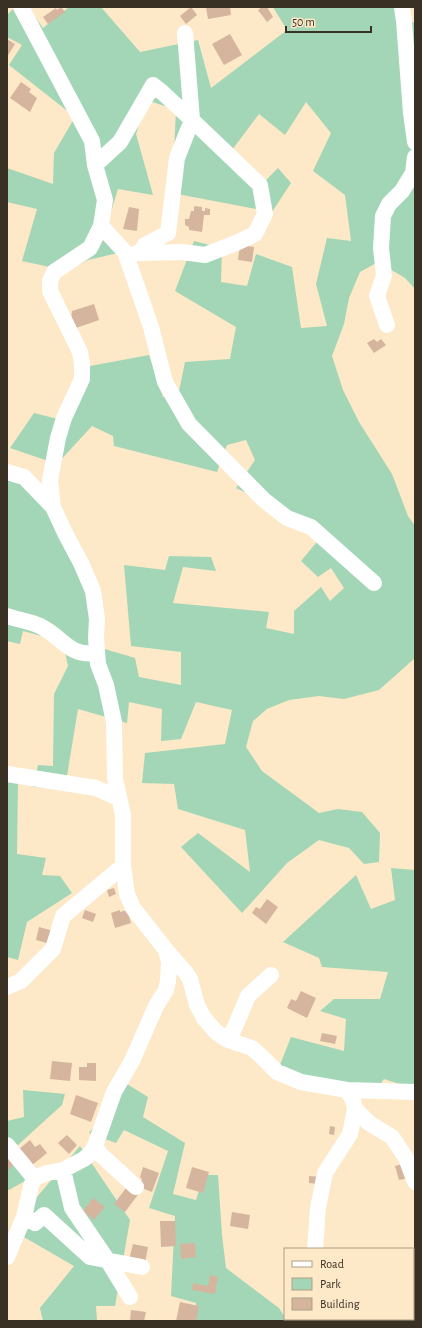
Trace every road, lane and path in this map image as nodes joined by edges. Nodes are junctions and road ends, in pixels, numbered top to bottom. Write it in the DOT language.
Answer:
graph roads {
  1 [pos="21,7"];
  2 [pos="402,7"];
  3 [pos="185,33"];
  4 [pos="192,120"];
  5 [pos="415,142"];
  6 [pos="415,157"];
  7 [pos="95,165"];
  8 [pos="101,226"];
  9 [pos="133,252"];
  10 [pos="386,325"];
  11 [pos="7,472"];
  12 [pos="53,507"];
  13 [pos="374,583"];
  14 [pos="7,616"];
  15 [pos="97,653"];
  16 [pos="7,774"];
  17 [pos="118,798"];
  18 [pos="124,866"];
  19 [pos="166,950"];
  20 [pos="271,975"];
  21 [pos="7,988"];
  22 [pos="228,1040"];
  23 [pos="347,1090"];
  24 [pos="415,1092"];
  25 [pos="355,1109"];
  26 [pos="7,1144"];
  27 [pos="95,1146"];
  28 [pos="63,1170"];
  29 [pos="34,1178"];
  30 [pos="415,1182"];
  31 [pos="136,1187"];
  32 [pos="24,1217"];
  33 [pos="315,1248"];
  34 [pos="7,1257"];
  35 [pos="108,1261"];
  36 [pos="142,1267"];
  37 [pos="130,1297"];
  1 -- 7 [label="street"];
  2 -- 5 [label="street"];
  3 -- 4 [label="street"];
  4 -- 7 [label="street"];
  4 -- 9 [label="street"];
  4 -- 9 [label="street"];
  6 -- 10 [label="street"];
  7 -- 8 [label="street"];
  8 -- 9 [label="street"];
  8 -- 12 [label="street"];
  9 -- 13 [label="street"];
  11 -- 12 [label="street"];
  12 -- 15 [label="street"];
  14 -- 15 [label="street"];
  15 -- 17 [label="street"];
  16 -- 17 [label="street"];
  17 -- 18 [label="street"];
  18 -- 19 [label="street"];
  18 -- 21 [label="street"];
  19 -- 22 [label="street"];
  19 -- 27 [label="street"];
  20 -- 22 [label="street"];
  22 -- 23 [label="street"];
  23 -- 24 [label="street"];
  23 -- 25 [label="street"];
  25 -- 30 [label="street"];
  25 -- 33 [label="street"];
  26 -- 29 [label="street"];
  27 -- 28 [label="street"];
  27 -- 31 [label="street"];
  28 -- 29 [label="street"];
  28 -- 35 [label="street"];
  29 -- 32 [label="street"];
  32 -- 34 [label="street"];
  32 -- 35 [label="street"];
  35 -- 36 [label="street"];
  35 -- 37 [label="street"];
}
